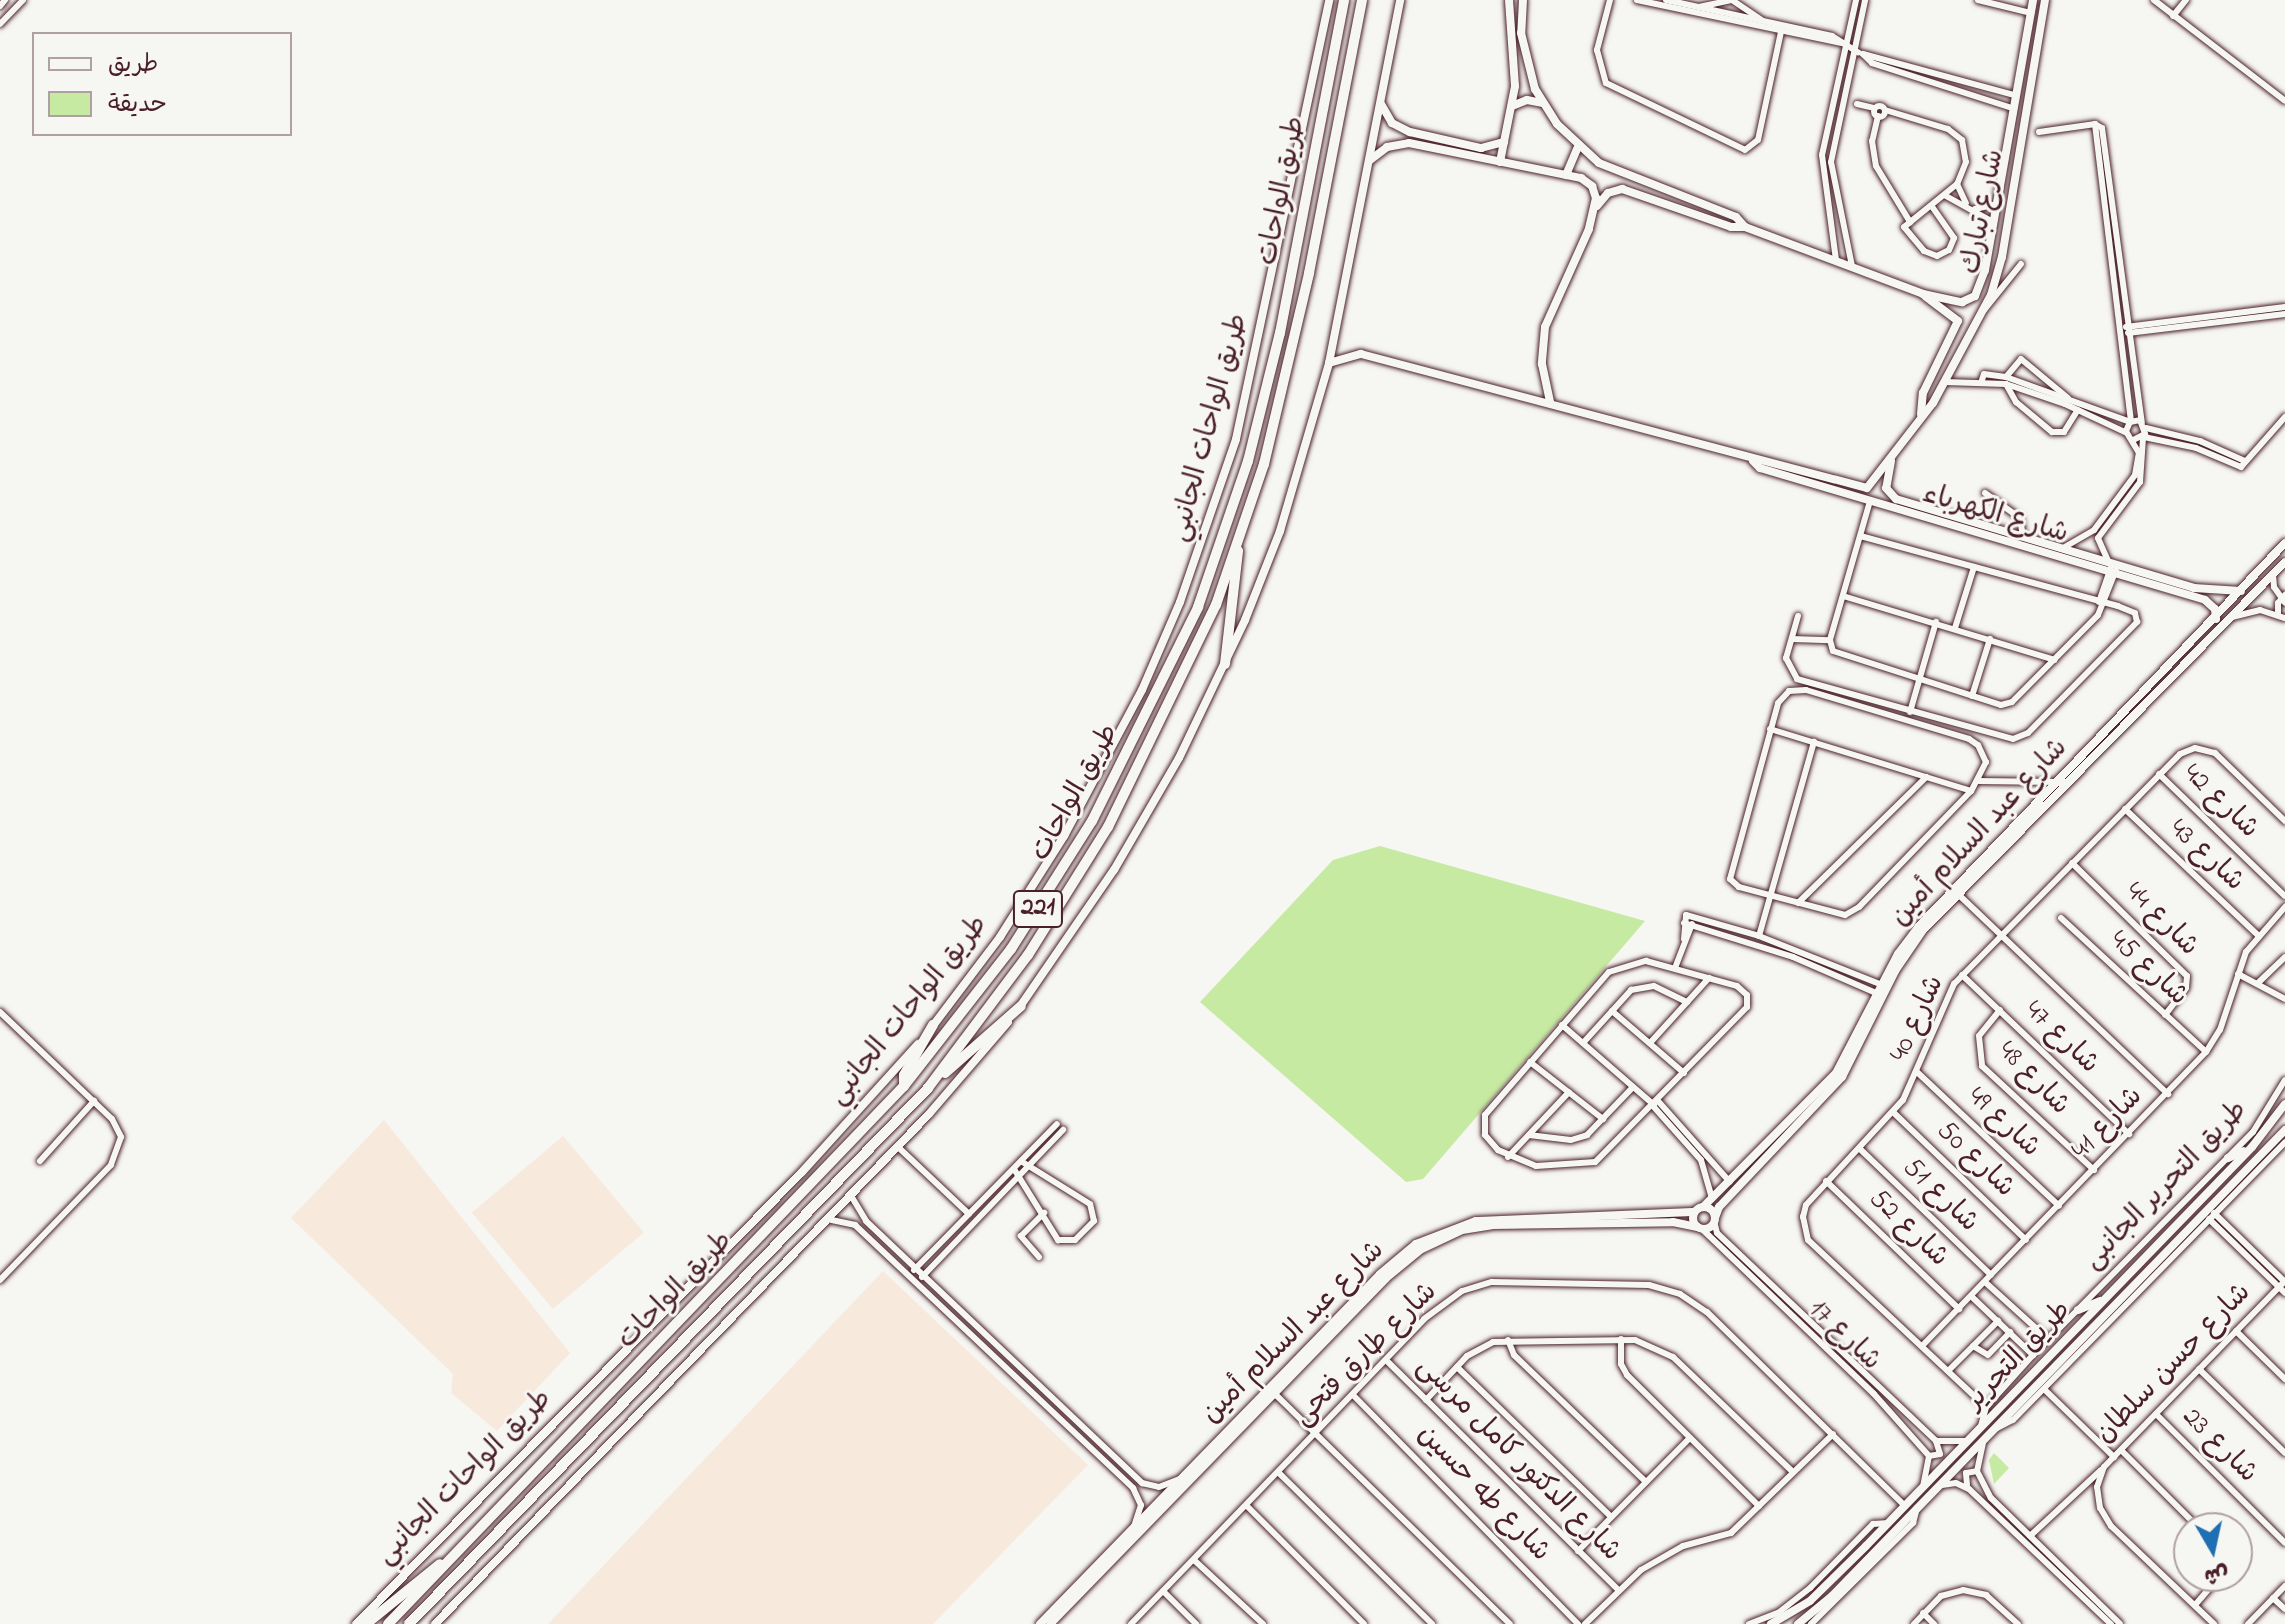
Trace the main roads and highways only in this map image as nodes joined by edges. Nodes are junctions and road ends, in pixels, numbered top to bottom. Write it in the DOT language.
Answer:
graph roads {
  1 [pos="1344,0"];
  2 [pos="1362,0"];
  3 [pos="1239,538"];
  4 [pos="1225,664"];
  5 [pos="1021,1006"];
  6 [pos="933,1025"];
  7 [pos="904,1086"];
  8 [pos="928,1088"];
  9 [pos="716,1283"];
  10 [pos="726,1297"];
  11 [pos="697,1303"];
  12 [pos="710,1314"];
  13 [pos="446,1562"];
  14 [pos="366,1624"];
  15 [pos="388,1624"];
  16 [pos="409,1624"];
  1 -- 7 [label="highway, طريق الواحات / 221"];
  2 -- 3 [label="highway, طريق الواحات / 221"];
  3 -- 4 [label="highway"];
  3 -- 8 [label="highway, طريق الواحات / 221"];
  5 -- 8 [label="highway"];
  6 -- 7 [label="highway"];
  7 -- 9 [label="highway, طريق الواحات / 221"];
  8 -- 10 [label="highway, طريق الواحات / 221"];
  9 -- 10 [label="highway"];
  9 -- 11 [label="highway, طريق الواحات / 221"];
  10 -- 12 [label="highway, طريق الواحات / 221"];
  11 -- 12 [label="highway"];
  11 -- 13 [label="highway, طريق الواحات / 221"];
  12 -- 16 [label="highway, طريق الواحات / 221"];
  13 -- 14 [label="highway"];
  13 -- 15 [label="highway, طريق الواحات / 221"];
}
